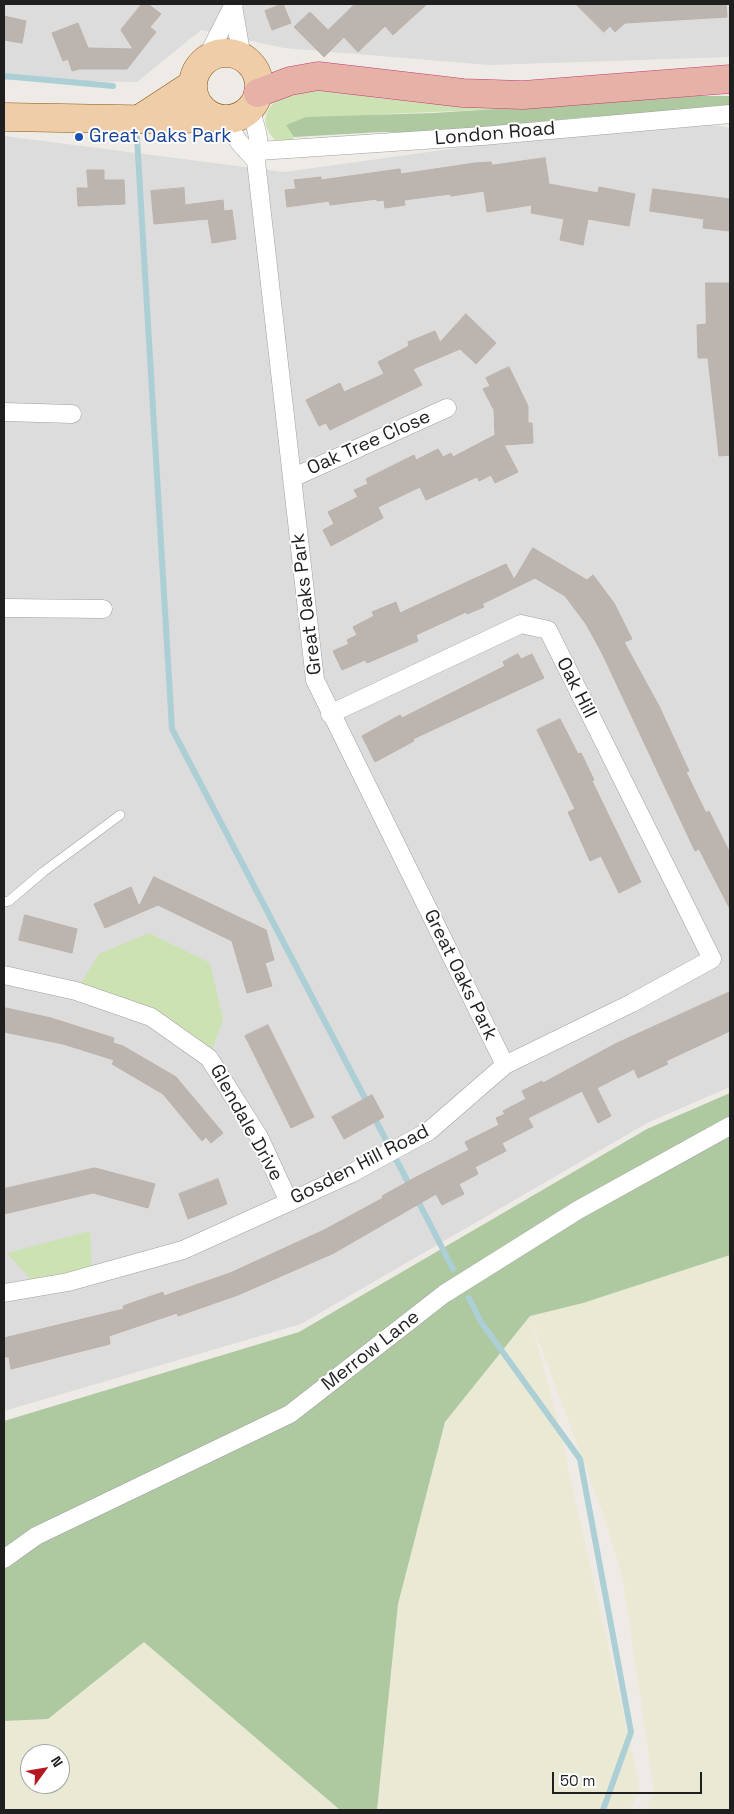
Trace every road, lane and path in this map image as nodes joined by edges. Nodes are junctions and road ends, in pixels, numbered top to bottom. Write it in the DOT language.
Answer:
graph roads {
  1 [pos="234,5"];
  2 [pos="242,58"];
  3 [pos="199,73"];
  4 [pos="730,79"];
  5 [pos="254,101"];
  6 [pos="730,114"];
  7 [pos="4,117"];
  8 [pos="141,118"];
  9 [pos="218,118"];
  10 [pos="258,156"];
  11 [pos="447,408"];
  12 [pos="4,412"];
  13 [pos="72,414"];
  14 [pos="292,478"];
  15 [pos="4,608"];
  16 [pos="103,609"];
  17 [pos="330,714"];
  18 [pos="120,815"];
  19 [pos="4,902"];
  20 [pos="712,959"];
  21 [pos="4,975"];
  22 [pos="505,1065"];
  23 [pos="730,1126"];
  24 [pos="289,1202"];
  25 [pos="4,1293"];
  26 [pos="4,1559"];
  1 -- 2 [label="street"];
  1 -- 3 [label="street"];
  2 -- 3 [label="main road"];
  2 -- 5 [label="main road"];
  3 -- 8 [label="main road"];
  3 -- 9 [label="main road"];
  4 -- 5 [label="highway"];
  5 -- 9 [label="main road"];
  5 -- 10 [label="street, Great Oaks Park"];
  6 -- 10 [label="street, London Road"];
  7 -- 8 [label="main road"];
  8 -- 9 [label="main road"];
  9 -- 10 [label="street"];
  10 -- 14 [label="street, Great Oaks Park"];
  11 -- 14 [label="street, Oak Tree Close"];
  12 -- 13 [label="street"];
  14 -- 17 [label="street, Great Oaks Park"];
  15 -- 16 [label="street"];
  17 -- 20 [label="street, Oak Hill"];
  17 -- 22 [label="street, Great Oaks Park"];
  18 -- 19 [label="lane"];
  20 -- 22 [label="street, Gosden Hill Road"];
  21 -- 24 [label="street, Glendale Drive"];
  22 -- 24 [label="street, Gosden Hill Road"];
  23 -- 26 [label="street, Merrow Lane"];
  24 -- 25 [label="street, Gosden Hill Road"];
}
